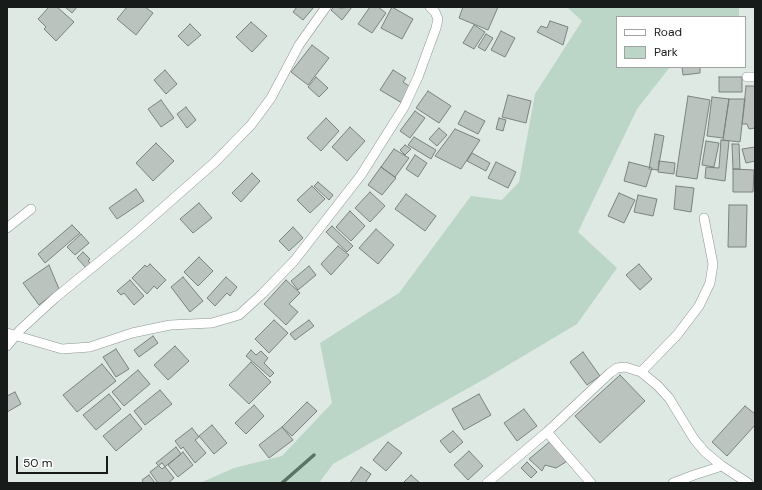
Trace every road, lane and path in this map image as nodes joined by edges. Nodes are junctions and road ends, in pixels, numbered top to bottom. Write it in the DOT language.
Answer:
graph roads {
  1 [pos="326,7"];
  2 [pos="430,7"];
  3 [pos="31,209"];
  4 [pos="704,218"];
  5 [pos="7,228"];
  6 [pos="11,335"];
  7 [pos="7,346"];
  8 [pos="641,372"];
  9 [pos="547,432"];
  10 [pos="722,466"];
  11 [pos="487,483"];
  12 [pos="591,483"];
  13 [pos="673,483"];
  14 [pos="748,483"];
  1 -- 6 [label="street"];
  2 -- 6 [label="street"];
  3 -- 5 [label="street"];
  4 -- 8 [label="street"];
  6 -- 7 [label="street"];
  8 -- 9 [label="street"];
  8 -- 10 [label="street"];
  9 -- 11 [label="street"];
  9 -- 12 [label="street"];
  10 -- 13 [label="street"];
  10 -- 14 [label="street"];
}
